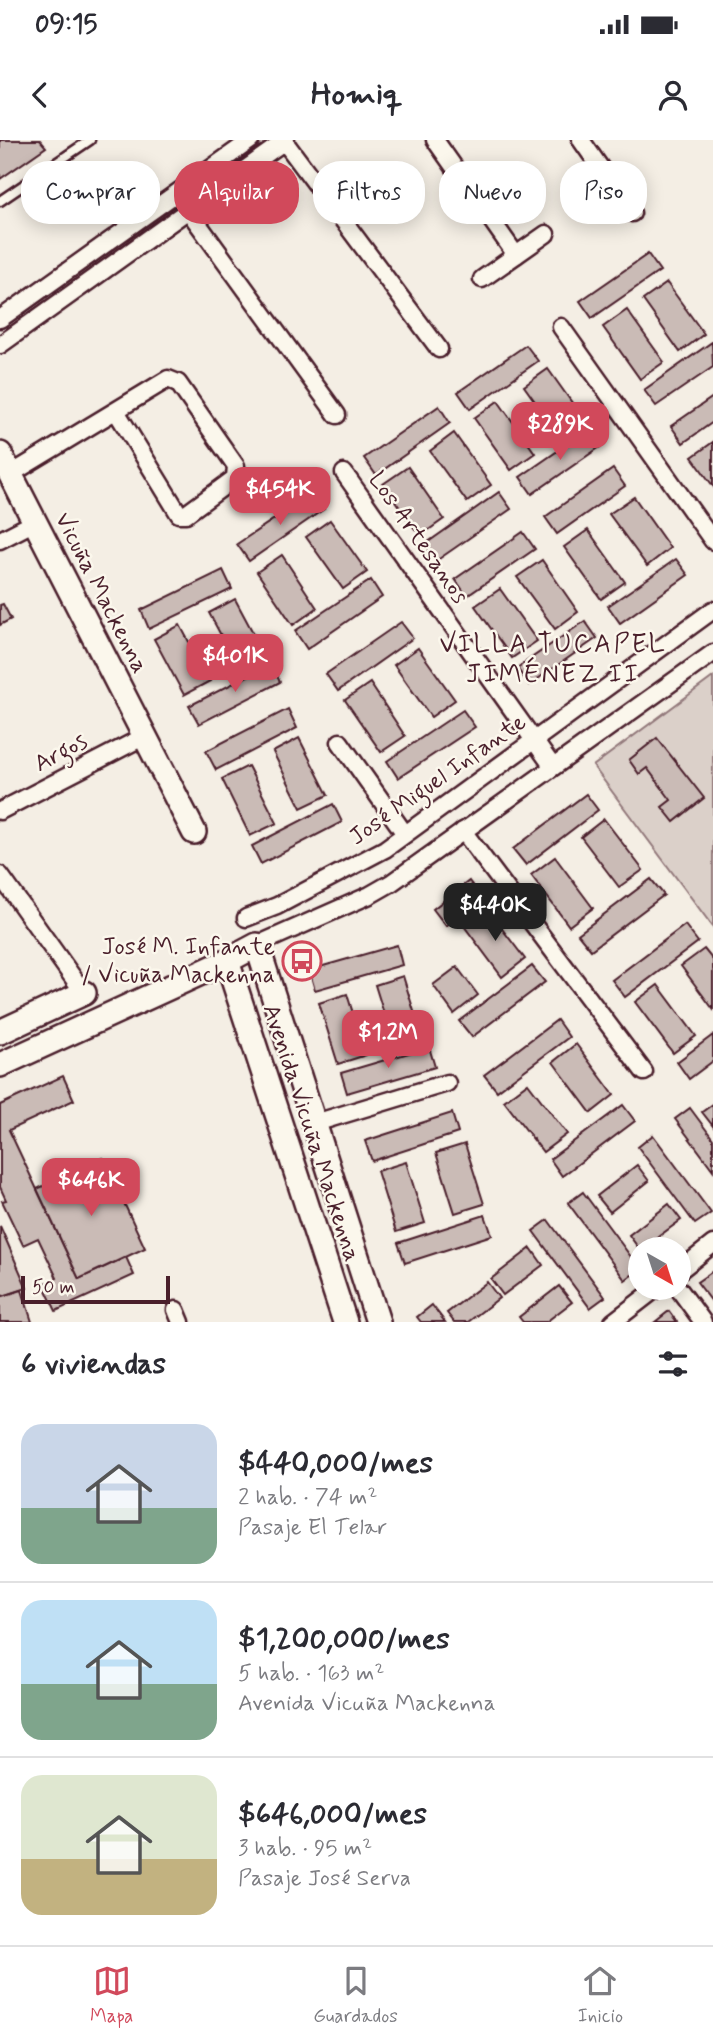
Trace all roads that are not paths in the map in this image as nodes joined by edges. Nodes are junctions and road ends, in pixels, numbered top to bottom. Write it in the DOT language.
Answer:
graph roads {
  1 [pos="90,140"];
  2 [pos="251,140"];
  3 [pos="435,140"];
  4 [pos="581,140"];
  5 [pos="285,141"];
  6 [pos="257,161"];
  7 [pos="596,161"];
  8 [pos="0,201"];
  9 [pos="174,220"];
  10 [pos="198,224"];
  11 [pos="546,234"];
  12 [pos="516,255"];
  13 [pos="482,279"];
  14 [pos="0,319"];
  15 [pos="561,327"];
  16 [pos="0,345"];
  17 [pos="439,349"];
  18 [pos="116,411"];
  19 [pos="337,415"];
  20 [pos="5,464"];
  21 [pos="344,473"];
  22 [pos="35,522"];
  23 [pos="0,540"];
  24 [pos="713,541"];
  25 [pos="713,610"];
  26 [pos="713,653"];
  27 [pos="145,736"];
  28 [pos="534,740"];
  29 [pos="340,742"];
  30 [pos="553,767"];
  31 [pos="0,811"];
  32 [pos="463,831"];
  33 [pos="194,832"];
  34 [pos="405,834"];
  35 [pos="0,876"];
  36 [pos="246,918"];
  37 [pos="257,945"];
  38 [pos="227,961"];
  39 [pos="84,993"];
  40 [pos="0,1032"];
  41 [pos="0,1065"];
  42 [pos="644,1072"];
  43 [pos="447,1083"];
  44 [pos="275,1108"];
  45 [pos="315,1123"];
  46 [pos="323,1147"];
  47 [pos="713,1244"];
  48 [pos="691,1261"];
  49 [pos="641,1300"];
  50 [pos="687,1300"];
  51 [pos="345,1322"];
  52 [pos="378,1322"];
  53 [pos="613,1322"];
  54 [pos="703,1322"];
  1 -- 8 [label="lane"];
  2 -- 14 [label="street"];
  3 -- 12 [label="street"];
  4 -- 7 [label="street"];
  5 -- 6 [label="street"];
  5 -- 17 [label="street"];
  9 -- 16 [label="street"];
  10 -- 19 [label="street"];
  11 -- 12 [label="street"];
  12 -- 13 [label="street"];
  15 -- 24 [label="street"];
  18 -- 18 [label="street"];
  18 -- 20 [label="street"];
  20 -- 22 [label="main road, Vicuña Mackenna"];
  21 -- 28 [label="street, Los Artesanos"];
  22 -- 23 [label="street"];
  22 -- 27 [label="main road, Vicuña Mackenna"];
  25 -- 28 [label="street, José Miguel Infante"];
  26 -- 30 [label="street"];
  27 -- 31 [label="street, Argos"];
  27 -- 33 [label="main road, Vicuña Mackenna"];
  28 -- 30 [label="street, Los Artesanos"];
  28 -- 34 [label="street, José Miguel Infante"];
  29 -- 34 [label="street"];
  30 -- 32 [label="street"];
  32 -- 37 [label="street"];
  32 -- 42 [label="street"];
  34 -- 36 [label="street, José Miguel Infante"];
  35 -- 39 [label="street"];
  37 -- 38 [label="main road"];
  37 -- 45 [label="main road, Avenida Vicuña Mackenna"];
  38 -- 41 [label="main road"];
  38 -- 44 [label="main road, Avenida Vicuña Mackenna"];
  39 -- 40 [label="main road"];
  43 -- 45 [label="street"];
  44 -- 46 [label="main road"];
  44 -- 51 [label="main road, Avenida Vicuña Mackenna"];
  45 -- 46 [label="main road, Avenida Vicuña Mackenna"];
  46 -- 52 [label="main road, Avenida Vicuña Mackenna"];
  47 -- 48 [label="street"];
  49 -- 53 [label="street"];
  50 -- 54 [label="street"];
}
